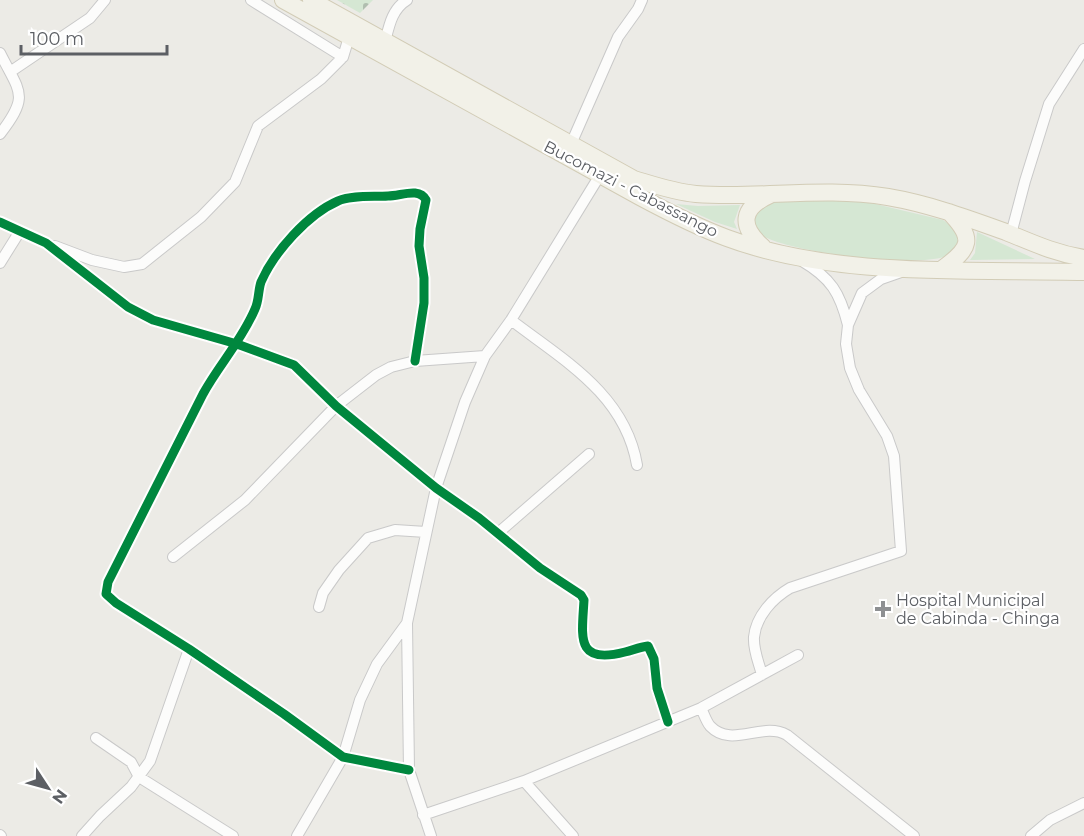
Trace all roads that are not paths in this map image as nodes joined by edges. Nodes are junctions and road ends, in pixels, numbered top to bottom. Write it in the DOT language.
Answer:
graph roads {
  1 [pos="105,0"];
  2 [pos="251,0"];
  3 [pos="283,0"];
  4 [pos="311,0"];
  5 [pos="406,0"];
  6 [pos="642,0"];
  7 [pos="349,37"];
  8 [pos="385,42"];
  9 [pos="1084,49"];
  10 [pos="0,53"];
  11 [pos="343,57"];
  12 [pos="10,72"];
  13 [pos="0,134"];
  14 [pos="571,144"];
  15 [pos="600,175"];
  16 [pos="777,193"];
  17 [pos="948,211"];
  18 [pos="0,222"];
  19 [pos="20,231"];
  20 [pos="1011,234"];
  21 [pos="46,243"];
  22 [pos="766,250"];
  23 [pos="794,257"];
  24 [pos="1084,258"];
  25 [pos="0,264"];
  26 [pos="912,268"];
  27 [pos="942,269"];
  28 [pos="1084,272"];
  29 [pos="511,320"];
  30 [pos="848,325"];
  31 [pos="237,344"];
  32 [pos="485,356"];
  33 [pos="415,361"];
  34 [pos="336,406"];
  35 [pos="589,454"];
  36 [pos="637,465"];
  37 [pos="436,488"];
  38 [pos="426,532"];
  39 [pos="498,533"];
  40 [pos="173,557"];
  41 [pos="319,607"];
  42 [pos="407,623"];
  43 [pos="189,649"];
  44 [pos="798,655"];
  45 [pos="762,675"];
  46 [pos="701,708"];
  47 [pos="668,722"];
  48 [pos="96,738"];
  49 [pos="343,756"];
  50 [pos="409,770"];
  51 [pos="140,777"];
  52 [pos="524,781"];
  53 [pos="1084,803"];
  54 [pos="423,815"];
  55 [pos="82,836"];
  56 [pos="233,836"];
  57 [pos="297,836"];
  58 [pos="430,836"];
  59 [pos="573,836"];
  60 [pos="914,836"];
  61 [pos="1031,836"];
  1 -- 12 [label="street"];
  2 -- 11 [label="street"];
  3 -- 7 [label="main road, Bucomazi - Cabassango"];
  4 -- 8 [label="main road, Bucomazi - Cabassango"];
  5 -- 8 [label="street"];
  6 -- 14 [label="street"];
  7 -- 11 [label="street"];
  7 -- 15 [label="main road, Bucomazi - Cabassango"];
  8 -- 14 [label="main road, Bucomazi - Cabassango"];
  9 -- 20 [label="street"];
  10 -- 12 [label="street"];
  11 -- 21 [label="street"];
  12 -- 13 [label="street"];
  14 -- 16 [label="main road, Bucomazi - Cabassango"];
  15 -- 22 [label="main road, Bucomazi - Cabassango"];
  15 -- 29 [label="street"];
  16 -- 17 [label="main road, Bucomazi - Cabassango"];
  16 -- 22 [label="main road"];
  17 -- 20 [label="main road, Bucomazi - Cabassango"];
  17 -- 27 [label="main road"];
  18 -- 19 [label="street"];
  19 -- 21 [label="street"];
  19 -- 25 [label="street"];
  20 -- 24 [label="main road, Bucomazi - Cabassango"];
  21 -- 31 [label="street"];
  22 -- 23 [label="main road, Bucomazi - Cabassango"];
  23 -- 26 [label="main road, Bucomazi - Cabassango"];
  23 -- 30 [label="street"];
  26 -- 27 [label="main road, Bucomazi - Cabassango"];
  26 -- 30 [label="street"];
  27 -- 28 [label="main road, Bucomazi - Cabassango"];
  29 -- 32 [label="street"];
  29 -- 36 [label="street"];
  30 -- 45 [label="street"];
  31 -- 33 [label="street"];
  31 -- 34 [label="street"];
  31 -- 43 [label="street"];
  32 -- 33 [label="street"];
  32 -- 37 [label="street"];
  33 -- 34 [label="street"];
  34 -- 37 [label="street"];
  34 -- 40 [label="street"];
  35 -- 39 [label="street"];
  37 -- 38 [label="street"];
  37 -- 39 [label="street"];
  38 -- 41 [label="street"];
  38 -- 42 [label="street"];
  39 -- 47 [label="street"];
  42 -- 49 [label="street"];
  42 -- 50 [label="street"];
  43 -- 49 [label="street"];
  43 -- 51 [label="street"];
  44 -- 45 [label="street"];
  45 -- 46 [label="street"];
  46 -- 47 [label="street"];
  46 -- 60 [label="street"];
  47 -- 52 [label="street"];
  48 -- 51 [label="street"];
  49 -- 50 [label="street"];
  49 -- 57 [label="street"];
  50 -- 54 [label="street"];
  51 -- 55 [label="street"];
  51 -- 56 [label="street"];
  52 -- 54 [label="street"];
  52 -- 59 [label="street"];
  53 -- 61 [label="street"];
  54 -- 58 [label="street"];
}
